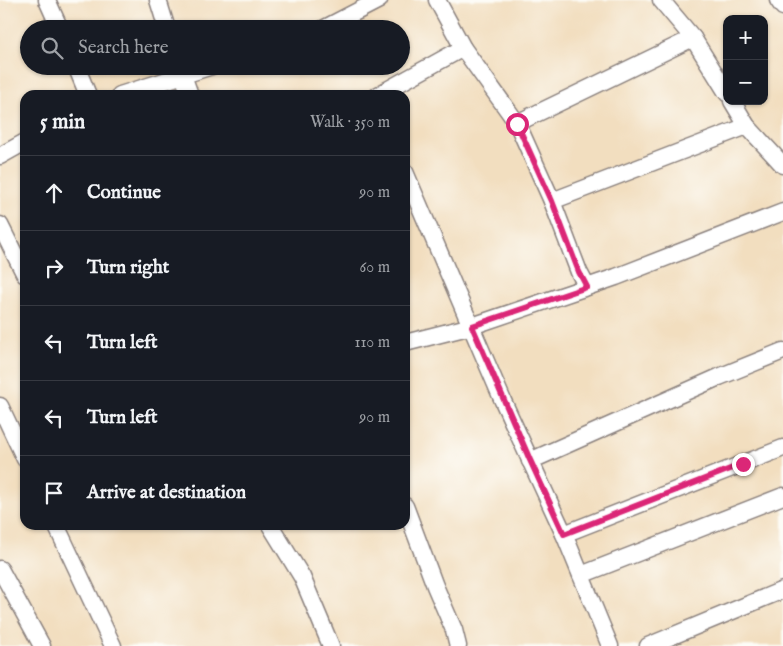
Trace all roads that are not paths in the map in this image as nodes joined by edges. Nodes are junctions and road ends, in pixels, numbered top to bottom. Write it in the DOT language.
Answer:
graph roads {
  1 [pos="46,0"];
  2 [pos="158,0"];
  3 [pos="379,0"];
  4 [pos="437,0"];
  5 [pos="660,0"];
  6 [pos="778,0"];
  7 [pos="783,7"];
  8 [pos="56,20"];
  9 [pos="165,20"];
  10 [pos="340,20"];
  11 [pos="692,38"];
  12 [pos="462,48"];
  13 [pos="80,75"];
  14 [pos="171,75"];
  15 [pos="182,75"];
  16 [pos="723,88"];
  17 [pos="86,90"];
  18 [pos="133,90"];
  19 [pos="188,90"];
  20 [pos="387,90"];
  21 [pos="734,105"];
  22 [pos="517,124"];
  23 [pos="747,126"];
  24 [pos="20,145"];
  25 [pos="0,156"];
  26 [pos="783,165"];
  27 [pos="410,183"];
  28 [pos="552,201"];
  29 [pos="783,212"];
  30 [pos="0,225"];
  31 [pos="20,265"];
  32 [pos="587,287"];
  33 [pos="472,326"];
  34 [pos="410,341"];
  35 [pos="783,351"];
  36 [pos="0,406"];
  37 [pos="20,448"];
  38 [pos="783,448"];
  39 [pos="530,460"];
  40 [pos="783,496"];
  41 [pos="410,519"];
  42 [pos="58,530"];
  43 [pos="273,530"];
  44 [pos="564,534"];
  45 [pos="0,569"];
  46 [pos="580,575"];
  47 [pos="783,590"];
  48 [pos="42,646"];
  49 [pos="113,646"];
  50 [pos="331,646"];
  51 [pos="458,646"];
  52 [pos="610,646"];
  53 [pos="648,646"];
  1 -- 8 [label="street"];
  2 -- 9 [label="street"];
  3 -- 10 [label="street"];
  4 -- 12 [label="street"];
  5 -- 11 [label="street"];
  6 -- 7 [label="street"];
  11 -- 16 [label="street"];
  11 -- 22 [label="street"];
  12 -- 20 [label="street"];
  12 -- 22 [label="street"];
  13 -- 17 [label="street"];
  14 -- 18 [label="street"];
  15 -- 19 [label="street"];
  21 -- 23 [label="street"];
  22 -- 28 [label="street"];
  23 -- 26 [label="street"];
  23 -- 28 [label="street"];
  24 -- 25 [label="street"];
  27 -- 33 [label="street"];
  28 -- 32 [label="street"];
  29 -- 32 [label="street"];
  30 -- 31 [label="street"];
  32 -- 33 [label="street"];
  33 -- 34 [label="street"];
  33 -- 39 [label="street"];
  35 -- 39 [label="street"];
  36 -- 37 [label="street"];
  38 -- 44 [label="street"];
  39 -- 44 [label="street"];
  40 -- 46 [label="street"];
  41 -- 51 [label="street"];
  42 -- 49 [label="street"];
  43 -- 50 [label="street"];
  44 -- 46 [label="street"];
  45 -- 48 [label="street"];
  46 -- 52 [label="street"];
  47 -- 53 [label="street"];
}
